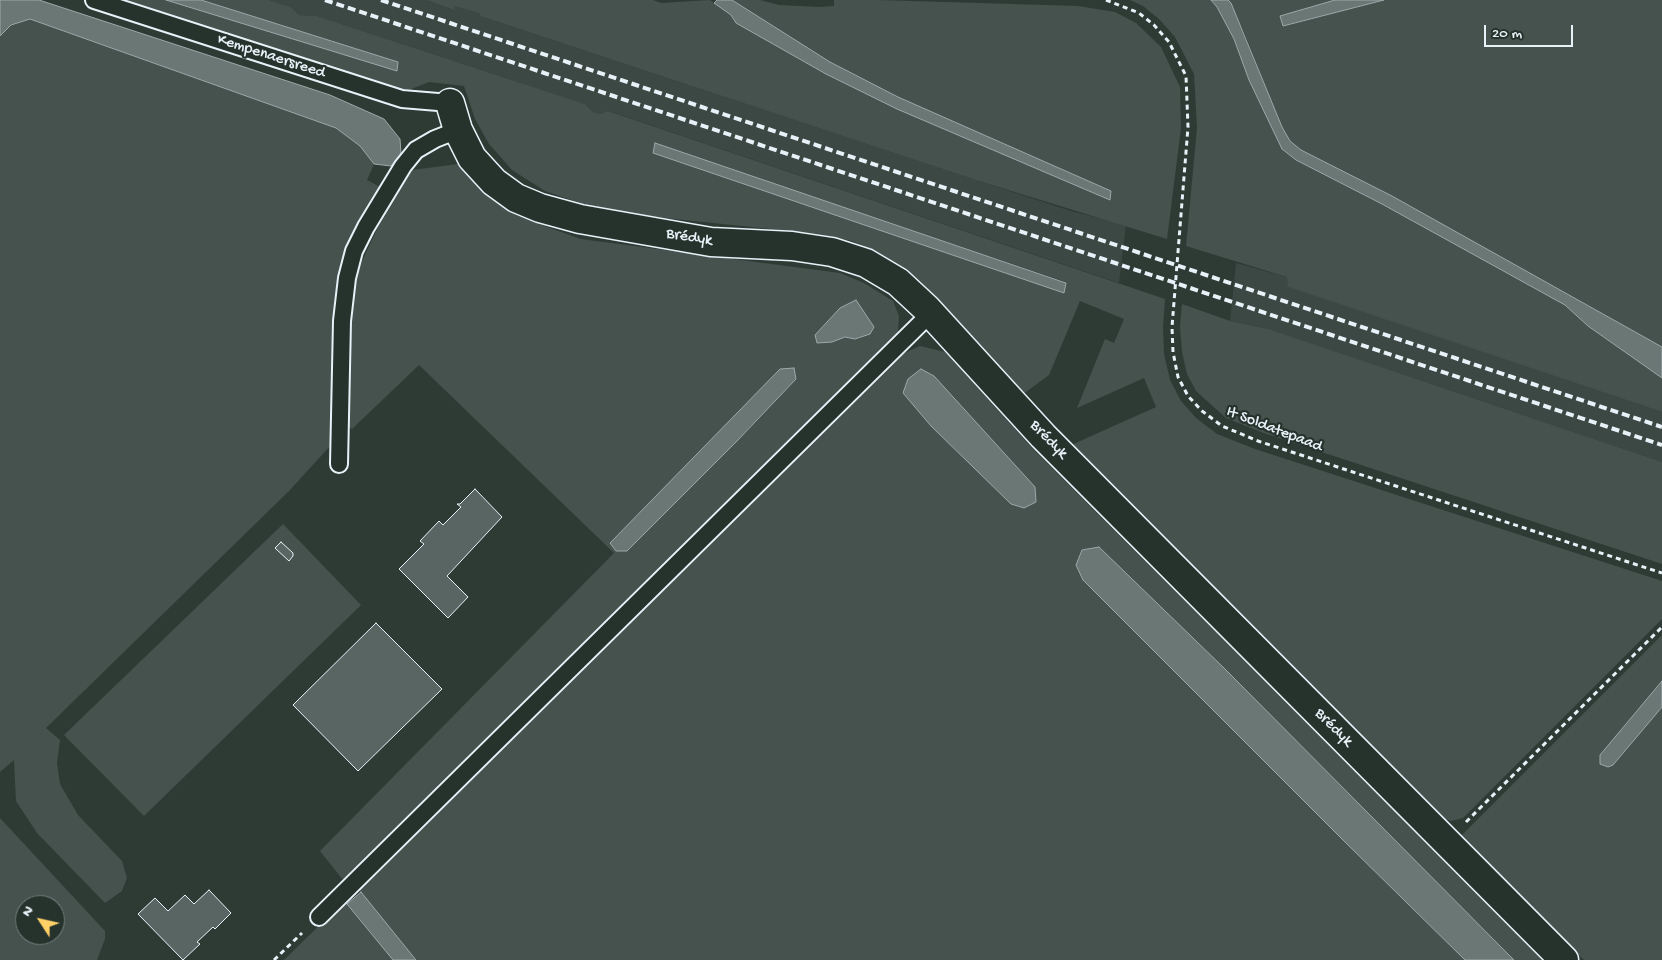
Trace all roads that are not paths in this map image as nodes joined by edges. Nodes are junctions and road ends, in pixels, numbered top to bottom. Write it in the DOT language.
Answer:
graph roads {
  1 [pos="94,0"];
  2 [pos="450,103"];
  3 [pos="458,130"];
  4 [pos="930,313"];
  5 [pos="339,464"];
  6 [pos="319,917"];
  7 [pos="1564,960"];
  1 -- 2 [label="lane, Kempenaersreed"];
  2 -- 3 [label="street, Brédyk"];
  3 -- 4 [label="street, Brédyk"];
  3 -- 5 [label="lane"];
  4 -- 6 [label="lane"];
  4 -- 7 [label="street, Brédyk"];
}
